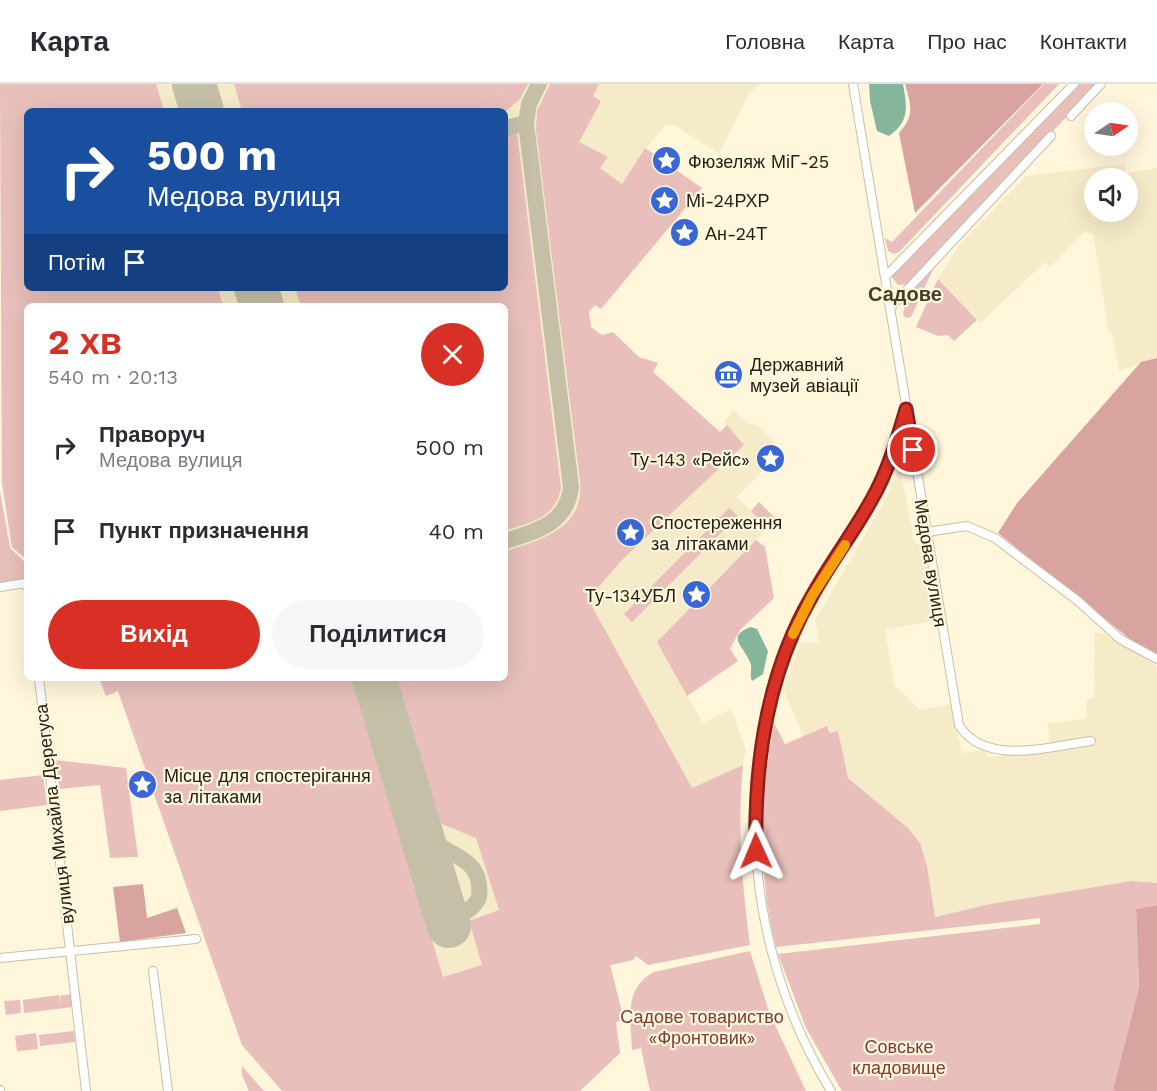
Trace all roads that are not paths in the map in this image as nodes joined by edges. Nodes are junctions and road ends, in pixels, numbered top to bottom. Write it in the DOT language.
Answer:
graph roads {
  1 [pos="853,84"];
  2 [pos="1074,84"];
  3 [pos="1101,84"];
  4 [pos="1071,116"];
  5 [pos="1051,136"];
  6 [pos="885,277"];
  7 [pos="891,307"];
  8 [pos="906,409"];
  9 [pos="927,532"];
  10 [pos="24,583"];
  11 [pos="0,587"];
  12 [pos="1157,659"];
  13 [pos="39,681"];
  14 [pos="1091,741"];
  15 [pos="196,939"];
  16 [pos="70,951"];
  17 [pos="0,958"];
  18 [pos="153,971"];
  19 [pos="86,1091"];
  20 [pos="168,1091"];
  21 [pos="831,1091"];
  1 -- 6 [label="street, Медова вулиця"];
  2 -- 6 [label="street"];
  3 -- 4 [label="street"];
  5 -- 7 [label="street"];
  6 -- 7 [label="street, Медова вулиця"];
  7 -- 8 [label="street, Медова вулиця"];
  8 -- 9 [label="street, Медова вулиця"];
  8 -- 21 [label="street"];
  9 -- 12 [label="street"];
  9 -- 14 [label="street, Медова вулиця"];
  10 -- 11 [label="street"];
  13 -- 16 [label="street, вулиця Михайла Дерегуса"];
  15 -- 16 [label="street"];
  16 -- 17 [label="street"];
  16 -- 19 [label="street, вулиця Михайла Дерегуса"];
  18 -- 20 [label="street"];
}
